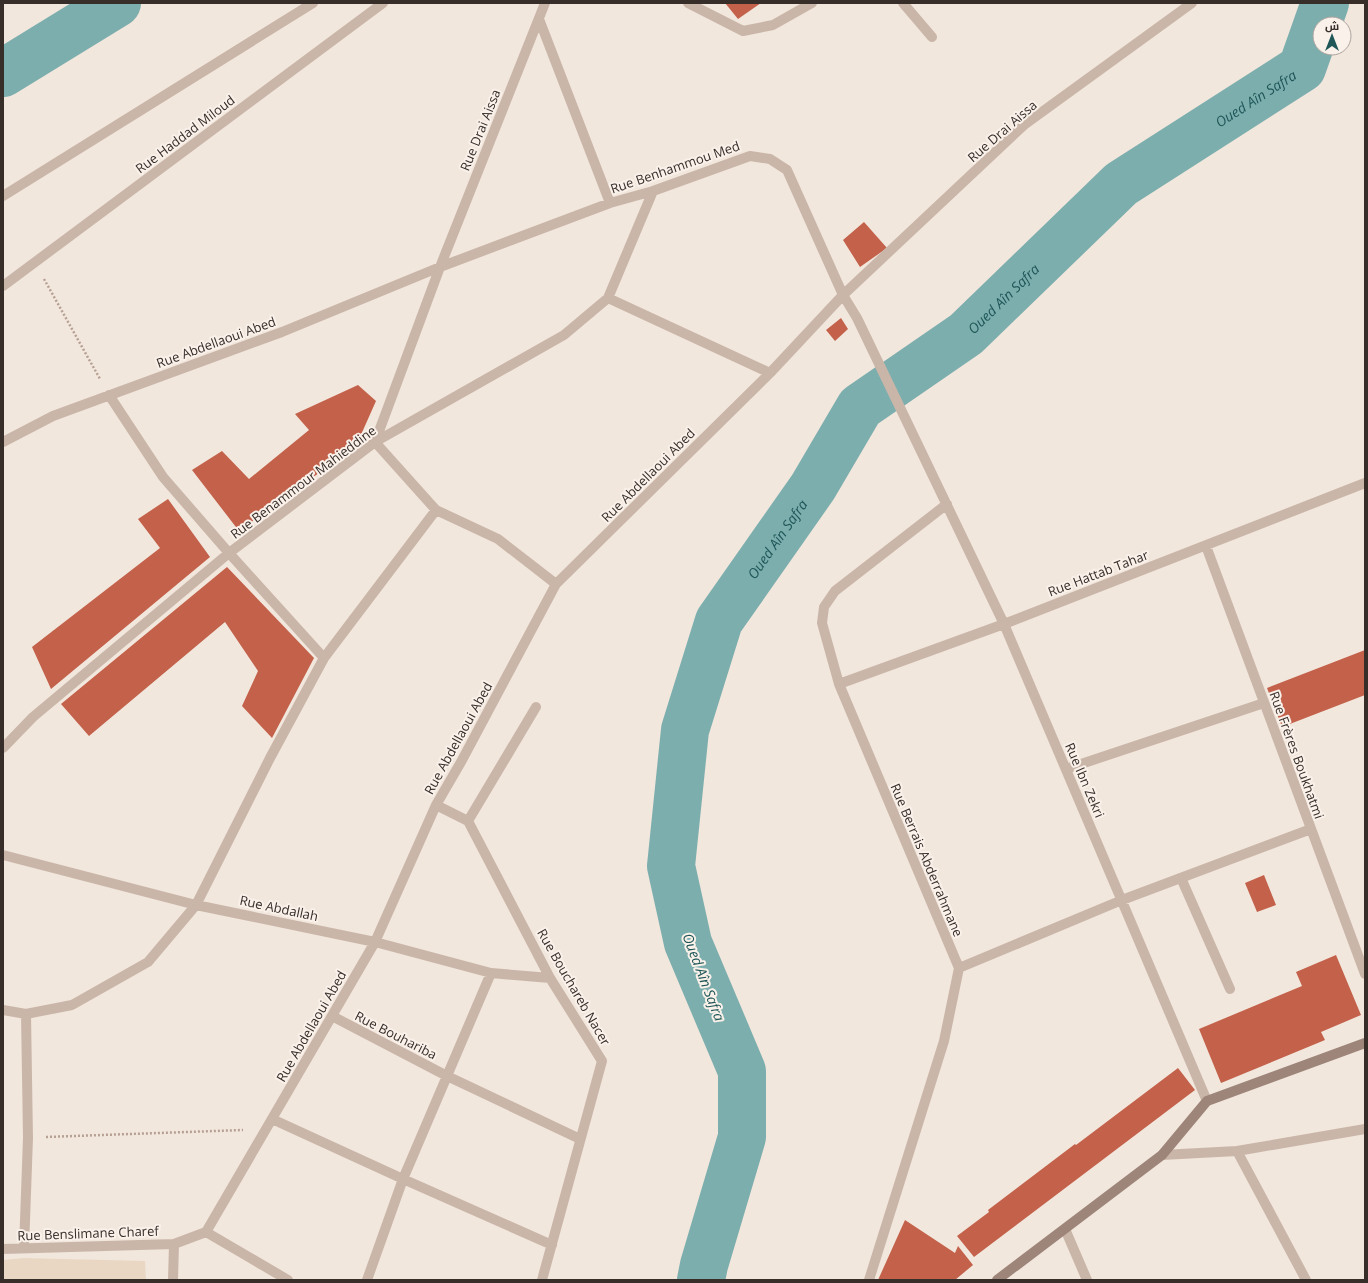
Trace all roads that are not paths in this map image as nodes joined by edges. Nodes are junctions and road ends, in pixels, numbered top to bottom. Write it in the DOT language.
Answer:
graph roads {
  1 [pos="313,3"];
  2 [pos="383,3"];
  3 [pos="545,3"];
  4 [pos="688,3"];
  5 [pos="812,3"];
  6 [pos="903,3"];
  7 [pos="1192,3"];
  8 [pos="539,19"];
  9 [pos="932,37"];
  10 [pos="653,191"];
  11 [pos="3,196"];
  12 [pos="610,203"];
  13 [pos="440,267"];
  14 [pos="3,286"];
  15 [pos="843,295"];
  16 [pos="608,298"];
  17 [pos="770,373"];
  18 [pos="109,395"];
  19 [pos="3,442"];
  20 [pos="375,442"];
  21 [pos="932,472"];
  22 [pos="1365,483"];
  23 [pos="947,504"];
  24 [pos="436,510"];
  25 [pos="1206,546"];
  26 [pos="229,553"];
  27 [pos="556,584"];
  28 [pos="1004,624"];
  29 [pos="324,658"];
  30 [pos="839,684"];
  31 [pos="1264,703"];
  32 [pos="536,707"];
  33 [pos="3,748"];
  34 [pos="1066,769"];
  35 [pos="436,805"];
  36 [pos="468,821"];
  37 [pos="1311,829"];
  38 [pos="3,855"];
  39 [pos="1181,878"];
  40 [pos="1122,900"];
  41 [pos="196,905"];
  42 [pos="375,942"];
  43 [pos="958,968"];
  44 [pos="491,973"];
  45 [pos="1365,974"];
  46 [pos="550,978"];
  47 [pos="1230,989"];
  48 [pos="3,1010"];
  49 [pos="26,1014"];
  50 [pos="332,1016"];
  51 [pos="1365,1043"];
  52 [pos="447,1076"];
  53 [pos="1207,1101"];
  54 [pos="272,1119"];
  55 [pos="1365,1129"];
  56 [pos="580,1139"];
  57 [pos="1237,1151"];
  58 [pos="1162,1155"];
  59 [pos="403,1179"];
  60 [pos="1065,1229"];
  61 [pos="206,1232"];
  62 [pos="174,1244"];
  63 [pos="552,1245"];
  64 [pos="24,1248"];
  65 [pos="3,1249"];
  66 [pos="173,1280"];
  67 [pos="288,1280"];
  68 [pos="367,1280"];
  69 [pos="542,1280"];
  70 [pos="869,1280"];
  71 [pos="997,1280"];
  72 [pos="1087,1280"];
  73 [pos="1306,1280"];
  1 -- 11 [label="street"];
  2 -- 14 [label="street, Rue Haddad Miloud"];
  3 -- 8 [label="street, Rue Drai Aissa"];
  4 -- 5 [label="street"];
  6 -- 9 [label="street"];
  7 -- 15 [label="street, Rue Drai Aissa"];
  8 -- 12 [label="street"];
  8 -- 13 [label="street, Rue Drai Aissa"];
  10 -- 12 [label="street, Rue Benhammou Med"];
  10 -- 15 [label="street, Rue Benhammou Med"];
  10 -- 16 [label="street, Rue Benammour Mahieddine"];
  12 -- 13 [label="street, Rue Benhammou Med"];
  13 -- 18 [label="street, Rue Abdellaoui Abed"];
  13 -- 20 [label="street, Rue Drai Aissa"];
  15 -- 17 [label="street, Rue Abdellaoui Abed"];
  15 -- 21 [label="street, Rue Benhammou Med"];
  16 -- 17 [label="street"];
  16 -- 20 [label="street, Rue Benammour Mahieddine"];
  17 -- 27 [label="street, Rue Abdellaoui Abed"];
  18 -- 19 [label="street, Rue Abdellaoui Abed"];
  18 -- 26 [label="street"];
  20 -- 24 [label="street"];
  20 -- 26 [label="street, Rue Benammour Mahieddine"];
  21 -- 23 [label="street, Rue Ibn Zekri"];
  22 -- 25 [label="street, Rue Hattab Tahar"];
  23 -- 28 [label="street, Rue Ibn Zekri"];
  23 -- 30 [label="street, Rue Berrais Abderrahmane"];
  24 -- 27 [label="street"];
  24 -- 29 [label="street"];
  25 -- 28 [label="street, Rue Hattab Tahar"];
  25 -- 31 [label="street, Rue Frères Boukhatmi"];
  26 -- 29 [label="street"];
  26 -- 33 [label="street, Rue Benammour Mahieddine"];
  27 -- 35 [label="street, Rue Abdellaoui Abed"];
  28 -- 30 [label="street, Rue Hattab Tahar"];
  28 -- 34 [label="street, Rue Ibn Zekri"];
  29 -- 41 [label="street"];
  30 -- 43 [label="street, Rue Berrais Abderrahmane"];
  31 -- 34 [label="street"];
  31 -- 37 [label="street, Rue Frères Boukhatmi"];
  32 -- 36 [label="street"];
  34 -- 40 [label="street, Rue Ibn Zekri"];
  35 -- 36 [label="street"];
  35 -- 42 [label="street, Rue Abdellaoui Abed"];
  36 -- 46 [label="street, Rue Bouchareb Nacer"];
  37 -- 39 [label="street"];
  37 -- 45 [label="street, Rue Frères Boukhatmi"];
  38 -- 41 [label="street, Rue Abdallah"];
  39 -- 40 [label="street"];
  39 -- 47 [label="street"];
  40 -- 43 [label="street"];
  40 -- 53 [label="street, Rue Ibn Zekri"];
  41 -- 42 [label="street, Rue Abdallah"];
  41 -- 49 [label="street"];
  42 -- 44 [label="street, Rue Abdallah"];
  42 -- 50 [label="street, Rue Abdellaoui Abed"];
  43 -- 70 [label="street"];
  44 -- 46 [label="street, Rue Abdallah"];
  44 -- 52 [label="street"];
  46 -- 56 [label="street, Rue Bouchareb Nacer"];
  48 -- 49 [label="street"];
  49 -- 64 [label="street"];
  50 -- 52 [label="street, Rue Bouhariba"];
  50 -- 54 [label="street, Rue Abdellaoui Abed"];
  51 -- 53 [label="main road"];
  52 -- 56 [label="street, Rue Bouhariba"];
  52 -- 59 [label="street"];
  53 -- 58 [label="main road"];
  54 -- 59 [label="street"];
  54 -- 61 [label="street, Rue Abdellaoui Abed"];
  55 -- 57 [label="street"];
  56 -- 63 [label="street, Rue Bouchareb Nacer"];
  57 -- 58 [label="street"];
  57 -- 73 [label="street"];
  58 -- 60 [label="main road"];
  59 -- 63 [label="street"];
  59 -- 68 [label="street"];
  60 -- 71 [label="main road"];
  60 -- 72 [label="street"];
  61 -- 62 [label="street"];
  61 -- 67 [label="street"];
  62 -- 64 [label="street, Rue Benslimane Charef"];
  62 -- 66 [label="street"];
  63 -- 69 [label="street, Rue Bouchareb Nacer"];
  64 -- 65 [label="street, Rue Benslimane Charef"];
}
